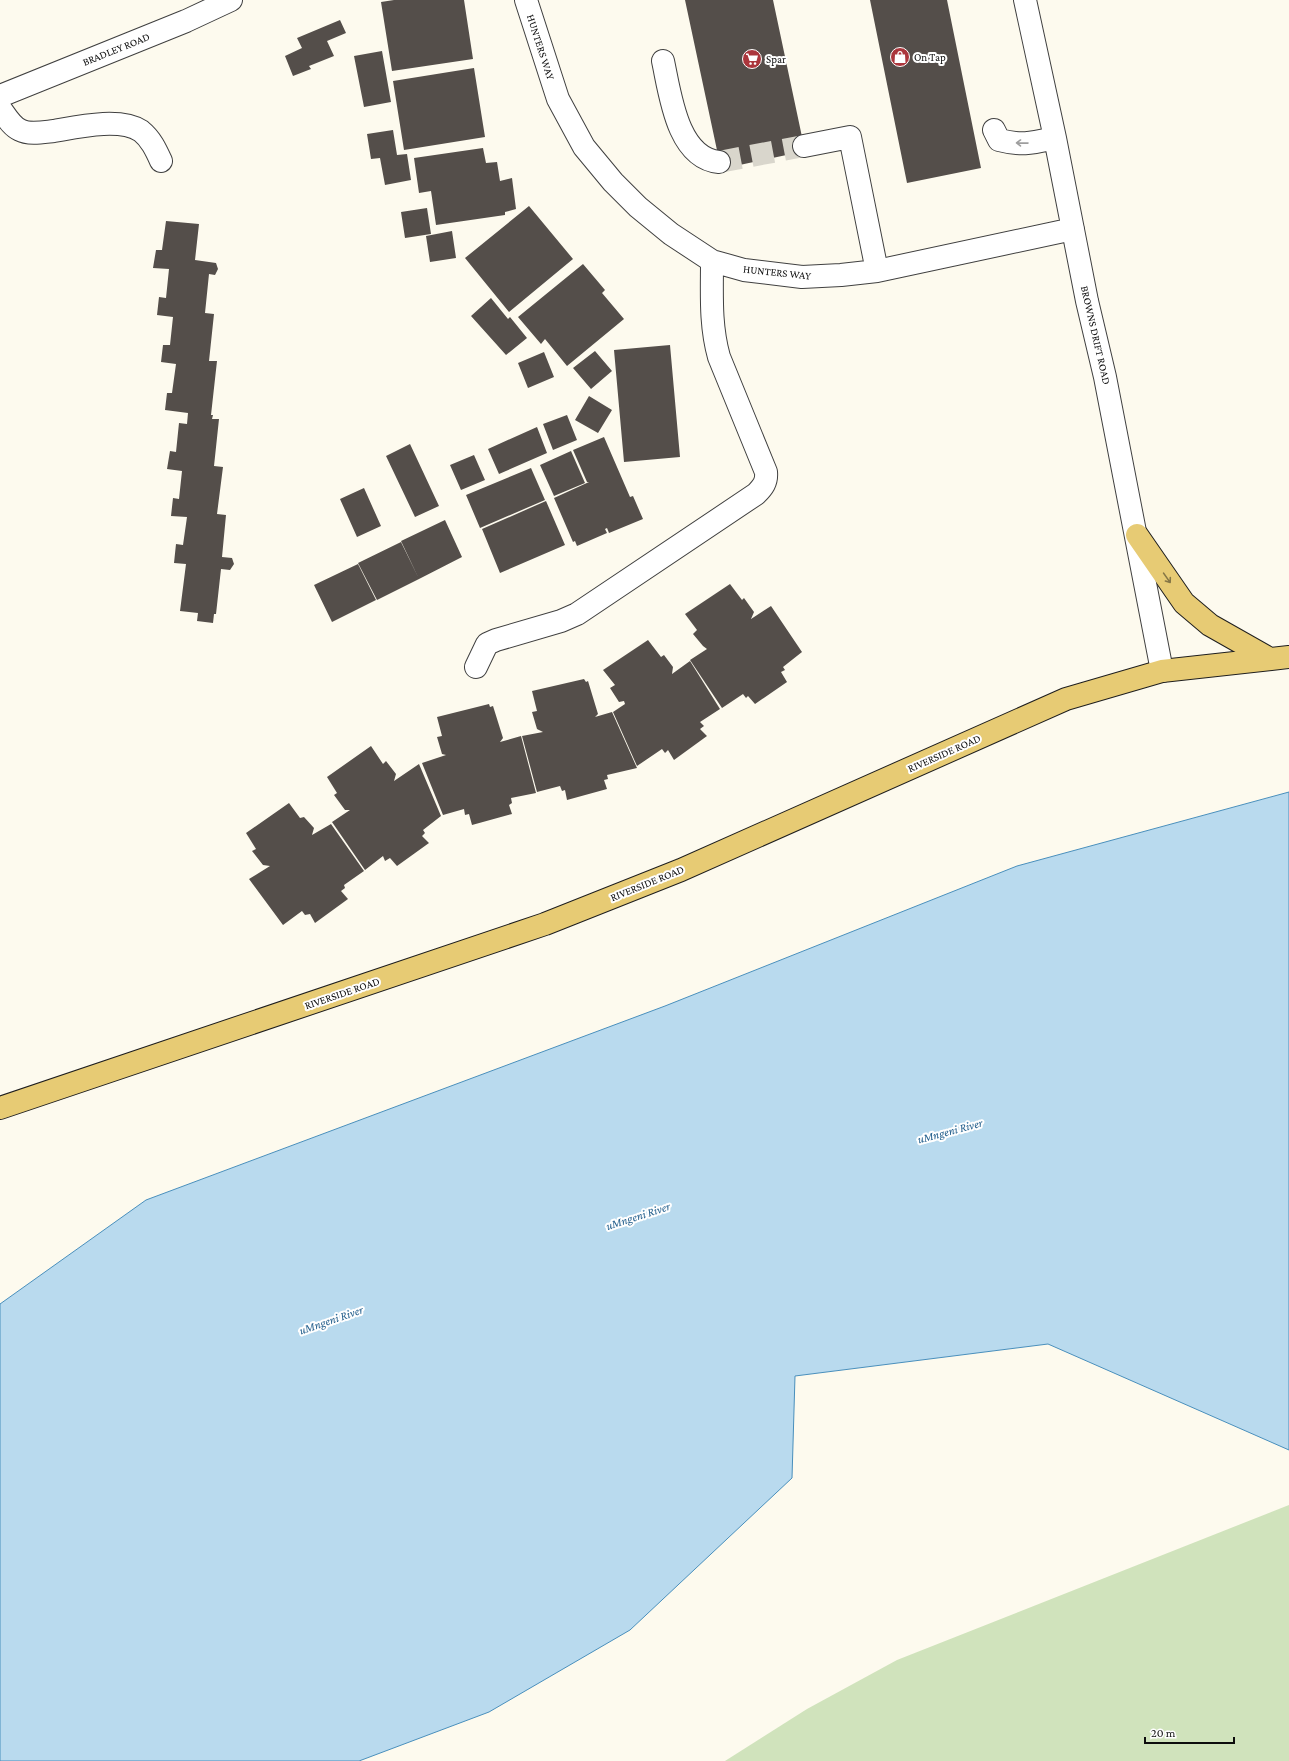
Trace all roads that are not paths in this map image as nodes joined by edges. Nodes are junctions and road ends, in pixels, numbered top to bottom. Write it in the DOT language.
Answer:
graph roads {
  1 [pos="231,0"];
  2 [pos="526,0"];
  3 [pos="1025,0"];
  4 [pos="663,61"];
  5 [pos="0,96"];
  6 [pos="0,108"];
  7 [pos="994,130"];
  8 [pos="1055,138"];
  9 [pos="804,146"];
  10 [pos="161,161"];
  11 [pos="719,162"];
  12 [pos="1073,229"];
  13 [pos="712,261"];
  14 [pos="877,271"];
  15 [pos="1137,535"];
  16 [pos="1279,658"];
  17 [pos="476,667"];
  18 [pos="1162,672"];
  19 [pos="0,1108"];
  1 -- 5 [label="street, BRADLEY ROAD"];
  2 -- 13 [label="street, HUNTERS WAY"];
  3 -- 8 [label="street, BROWNS DRIFT ROAD"];
  4 -- 11 [label="street"];
  6 -- 10 [label="street"];
  8 -- 7 [label="street, one-way"];
  8 -- 12 [label="street, BROWNS DRIFT ROAD"];
  9 -- 14 [label="street"];
  12 -- 14 [label="street, HUNTERS WAY"];
  12 -- 15 [label="street, BROWNS DRIFT ROAD"];
  13 -- 14 [label="street, HUNTERS WAY"];
  13 -- 17 [label="street"];
  15 -- 16 [label="main road, one-way"];
  15 -- 18 [label="street, BROWNS DRIFT ROAD"];
  16 -- 18 [label="main road, RIVERSIDE ROAD"];
  18 -- 19 [label="main road, RIVERSIDE ROAD"];
}
